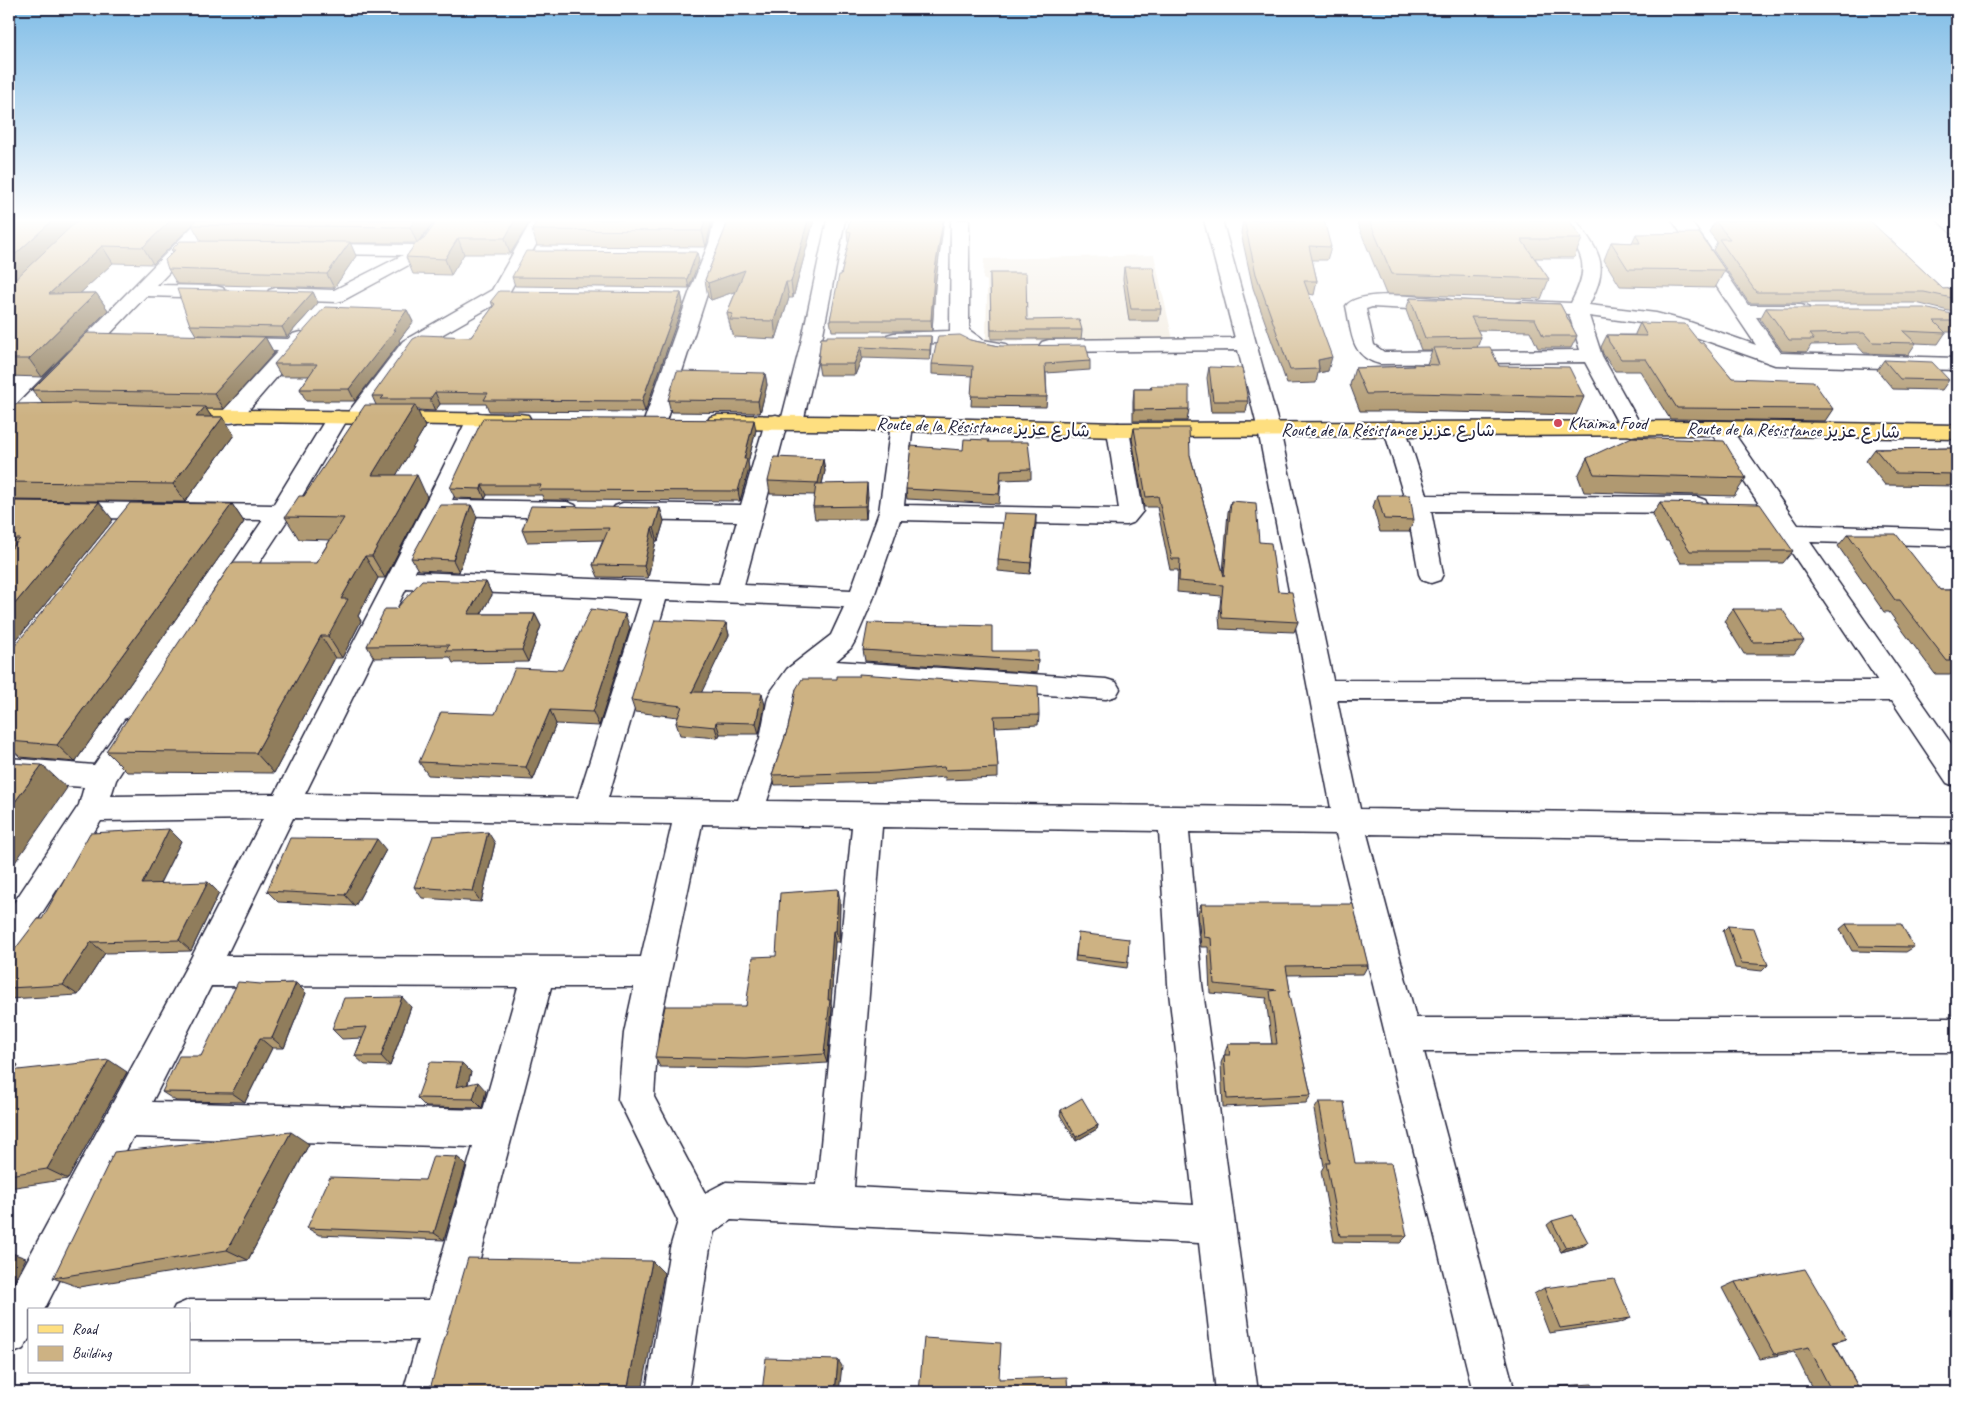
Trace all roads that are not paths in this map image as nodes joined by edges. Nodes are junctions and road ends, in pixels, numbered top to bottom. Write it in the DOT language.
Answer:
graph roads {
  1 [pos="145,285"];
  2 [pos="359,285"];
  3 [pos="506,285"];
  4 [pos="699,285"];
  5 [pos="828,285"];
  6 [pos="959,285"];
  7 [pos="1231,285"];
  8 [pos="1588,285"];
  9 [pos="1726,285"];
  10 [pos="140,290"];
  11 [pos="238,293"];
  12 [pos="258,294"];
  13 [pos="499,294"];
  14 [pos="519,294"];
  15 [pos="337,296"];
  16 [pos="677,296"];
  17 [pos="697,296"];
  18 [pos="1466,306"];
  19 [pos="1504,307"];
  20 [pos="1576,310"];
  21 [pos="1743,311"];
  22 [pos="1820,311"];
  23 [pos="962,336"];
  24 [pos="878,339"];
  25 [pos="90,341"];
  26 [pos="119,342"];
  27 [pos="216,344"];
  28 [pos="1247,344"];
  29 [pos="294,345"];
  30 [pos="1592,356"];
  31 [pos="1775,359"];
  32 [pos="1957,364"];
  33 [pos="15,414"];
  34 [pos="50,414"];
  35 [pos="155,414"];
  36 [pos="230,417"];
  37 [pos="347,417"];
  38 [pos="478,419"];
  39 [pos="543,420"];
  40 [pos="655,421"];
  41 [pos="702,421"];
  42 [pos="784,422"];
  43 [pos="902,424"];
  44 [pos="1719,428"];
  45 [pos="1632,429"];
  46 [pos="1118,430"];
  47 [pos="1268,430"];
  48 [pos="1396,430"];
  49 [pos="1957,432"];
  50 [pos="1418,503"];
  51 [pos="1714,505"];
  52 [pos="1744,506"];
  53 [pos="1773,506"];
  54 [pos="436,507"];
  55 [pos="9,509"];
  56 [pos="136,511"];
  57 [pos="891,512"];
  58 [pos="280,513"];
  59 [pos="751,513"];
  60 [pos="1792,533"];
  61 [pos="118,534"];
  62 [pos="1957,538"];
  63 [pos="1431,574"];
  64 [pos="398,580"];
  65 [pos="656,590"];
  66 [pos="728,593"];
  67 [pos="860,599"];
  68 [pos="212,614"];
  69 [pos="808,669"];
  70 [pos="1106,688"];
  71 [pos="1322,690"];
  72 [pos="1900,690"];
  73 [pos="146,712"];
  74 [pos="9,770"];
  75 [pos="1957,775"];
  76 [pos="102,777"];
  77 [pos="284,806"];
  78 [pos="93,809"];
  79 [pos="590,810"];
  80 [pos="690,812"];
  81 [pos="748,813"];
  82 [pos="868,815"];
  83 [pos="1173,819"];
  84 [pos="1348,821"];
  85 [pos="1957,830"];
  86 [pos="12,926"];
  87 [pos="202,971"];
  88 [pos="539,972"];
  89 [pos="655,972"];
  90 [pos="1403,1035"];
  91 [pos="1957,1035"];
  92 [pos="124,1119"];
  93 [pos="495,1129"];
  94 [pos="834,1205"];
  95 [pos="698,1220"];
  96 [pos="1216,1225"];
  97 [pos="190,1320"];
  98 [pos="443,1320"];
  99 [pos="18,1326"];
  100 [pos="424,1392"];
  101 [pos="666,1392"];
  102 [pos="1237,1392"];
  103 [pos="1494,1392"];
  1 -- 10 [label="street"];
  2 -- 15 [label="street"];
  3 -- 13 [label="street"];
  4 -- 17 [label="street"];
  5 -- 42 [label="street"];
  6 -- 23 [label="street"];
  7 -- 28 [label="street"];
  8 -- 20 [label="street"];
  9 -- 21 [label="street"];
  10 -- 11 [label="street"];
  10 -- 25 [label="street"];
  12 -- 15 [label="street"];
  13 -- 14 [label="street"];
  13 -- 37 [label="street"];
  15 -- 29 [label="street"];
  16 -- 17 [label="street"];
  17 -- 40 [label="street"];
  18 -- 30 [label="street"];
  19 -- 20 [label="street"];
  20 -- 30 [label="street"];
  20 -- 31 [label="street"];
  21 -- 22 [label="street"];
  21 -- 31 [label="street"];
  23 -- 24 [label="street"];
  23 -- 28 [label="street"];
  25 -- 26 [label="street"];
  25 -- 33 [label="street"];
  27 -- 29 [label="street"];
  28 -- 47 [label="street"];
  29 -- 36 [label="street"];
  30 -- 45 [label="street"];
  31 -- 32 [label="street"];
  33 -- 34 [label="main road"];
  35 -- 36 [label="main road"];
  36 -- 37 [label="main road"];
  37 -- 38 [label="main road"];
  37 -- 58 [label="street"];
  38 -- 39 [label="main road"];
  38 -- 54 [label="street"];
  41 -- 42 [label="main road, Route de la Résistance شارع عزيز"];
  42 -- 43 [label="main road, Route de la Résistance شارع عزيز"];
  42 -- 59 [label="street"];
  43 -- 46 [label="main road, Route de la Résistance شارع عزيز"];
  43 -- 57 [label="street"];
  44 -- 45 [label="main road, Route de la Résistance شارع عزيز"];
  44 -- 49 [label="main road, Route de la Résistance شارع عزيز"];
  44 -- 53 [label="street"];
  45 -- 48 [label="main road, Route de la Résistance شارع عزيز"];
  46 -- 47 [label="main road, Route de la Résistance شارع عزيز"];
  46 -- 57 [label="street"];
  47 -- 48 [label="main road, Route de la Résistance شارع عزيز"];
  47 -- 71 [label="street"];
  48 -- 50 [label="street"];
  50 -- 51 [label="street"];
  50 -- 63 [label="street"];
  52 -- 53 [label="street"];
  53 -- 60 [label="street"];
  54 -- 59 [label="street"];
  54 -- 64 [label="street"];
  55 -- 56 [label="street"];
  56 -- 58 [label="street"];
  56 -- 61 [label="street"];
  57 -- 67 [label="street"];
  58 -- 68 [label="street"];
  59 -- 66 [label="street"];
  60 -- 62 [label="street"];
  60 -- 72 [label="street"];
  64 -- 65 [label="street"];
  64 -- 77 [label="street"];
  65 -- 66 [label="street"];
  65 -- 79 [label="street"];
  66 -- 67 [label="street"];
  67 -- 69 [label="street"];
  69 -- 70 [label="street"];
  69 -- 81 [label="street"];
  71 -- 72 [label="street"];
  71 -- 84 [label="street"];
  72 -- 75 [label="street"];
  73 -- 76 [label="street"];
  74 -- 76 [label="street"];
  76 -- 78 [label="street"];
  77 -- 78 [label="street"];
  77 -- 79 [label="street"];
  77 -- 87 [label="street"];
  78 -- 86 [label="street"];
  79 -- 80 [label="street"];
  80 -- 81 [label="street"];
  80 -- 89 [label="street"];
  81 -- 82 [label="street"];
  82 -- 83 [label="street"];
  82 -- 94 [label="street"];
  83 -- 84 [label="street"];
  83 -- 96 [label="street"];
  84 -- 85 [label="street"];
  84 -- 90 [label="street"];
  87 -- 88 [label="street"];
  87 -- 92 [label="street"];
  88 -- 89 [label="street"];
  88 -- 93 [label="street"];
  89 -- 95 [label="street"];
  90 -- 91 [label="street"];
  90 -- 103 [label="street"];
  92 -- 93 [label="street"];
  92 -- 99 [label="street"];
  93 -- 98 [label="street"];
  94 -- 95 [label="street"];
  94 -- 96 [label="street"];
  95 -- 101 [label="street"];
  96 -- 102 [label="street"];
  97 -- 98 [label="street"];
  98 -- 100 [label="street"];
}
